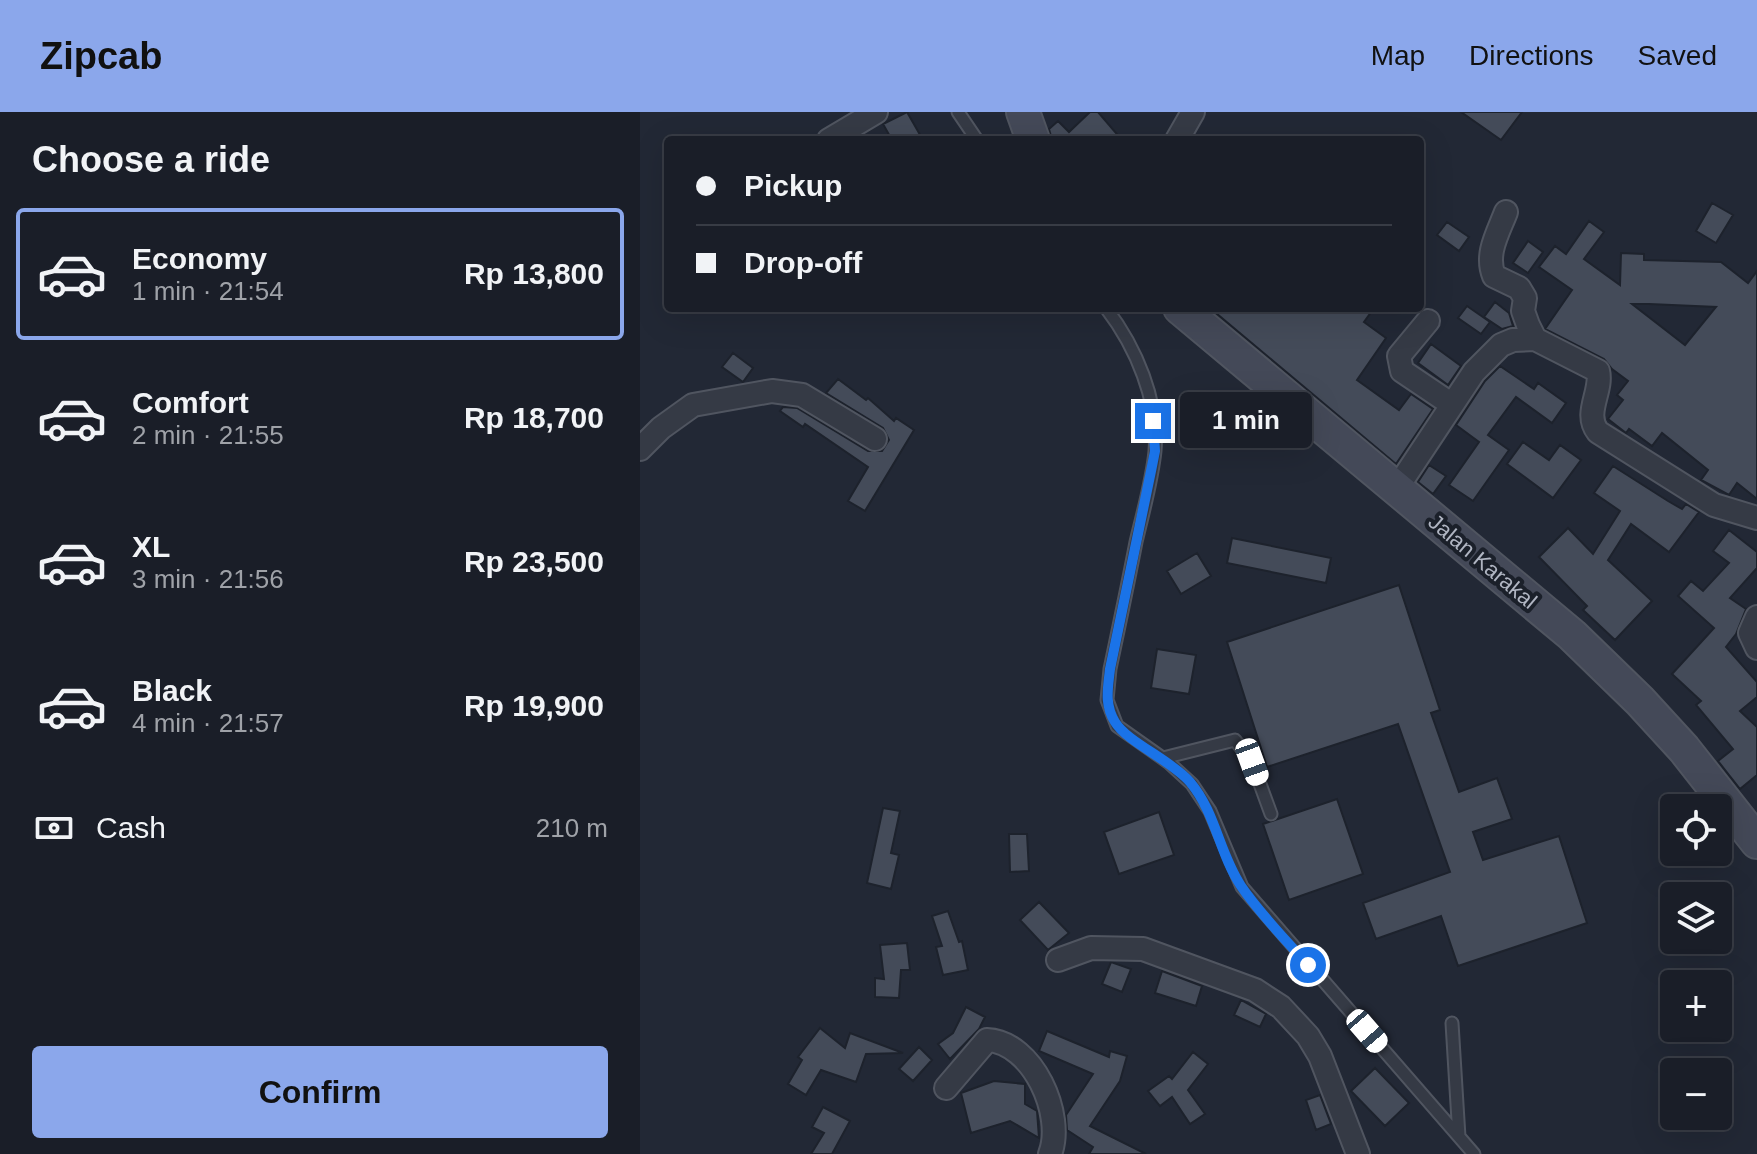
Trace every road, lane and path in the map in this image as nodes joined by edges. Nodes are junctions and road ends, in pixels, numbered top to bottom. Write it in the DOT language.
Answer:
graph roads {
  1 [pos="876,112"];
  2 [pos="958,112"];
  3 [pos="1023,112"];
  4 [pos="1193,112"];
  5 [pos="836,136"];
  6 [pos="974,136"];
  7 [pos="1032,136"];
  8 [pos="1179,136"];
  9 [pos="1506,212"];
  10 [pos="1109,312"];
  11 [pos="1185,312"];
  12 [pos="1428,321"];
  13 [pos="1535,339"];
  14 [pos="1451,404"];
  15 [pos="875,439"];
  16 [pos="640,449"];
  17 [pos="1397,488"];
  18 [pos="1757,518"];
  19 [pos="1757,617"];
  20 [pos="1757,648"];
  21 [pos="1163,758"];
  22 [pos="1271,814"];
  23 [pos="1757,842"];
  24 [pos="1058,960"];
  25 [pos="1452,1023"];
  26 [pos="946,1088"];
  27 [pos="1459,1137"];
  28 [pos="1050,1154"];
  29 [pos="1358,1154"];
  30 [pos="1474,1154"];
  1 -- 5 [label="street"];
  2 -- 6 [label="lane"];
  3 -- 7 [label="main road"];
  4 -- 8 [label="street"];
  9 -- 13 [label="street"];
  10 -- 21 [label="lane"];
  11 -- 17 [label="main road, Jalan Karakal"];
  12 -- 14 [label="street"];
  13 -- 14 [label="street"];
  13 -- 18 [label="street"];
  14 -- 17 [label="street"];
  15 -- 16 [label="street"];
  17 -- 23 [label="main road, Jalan Karakal"];
  19 -- 20 [label="street"];
  21 -- 22 [label="lane"];
  21 -- 27 [label="lane"];
  24 -- 29 [label="street"];
  25 -- 27 [label="lane"];
  26 -- 28 [label="street"];
  27 -- 30 [label="lane"];
}
